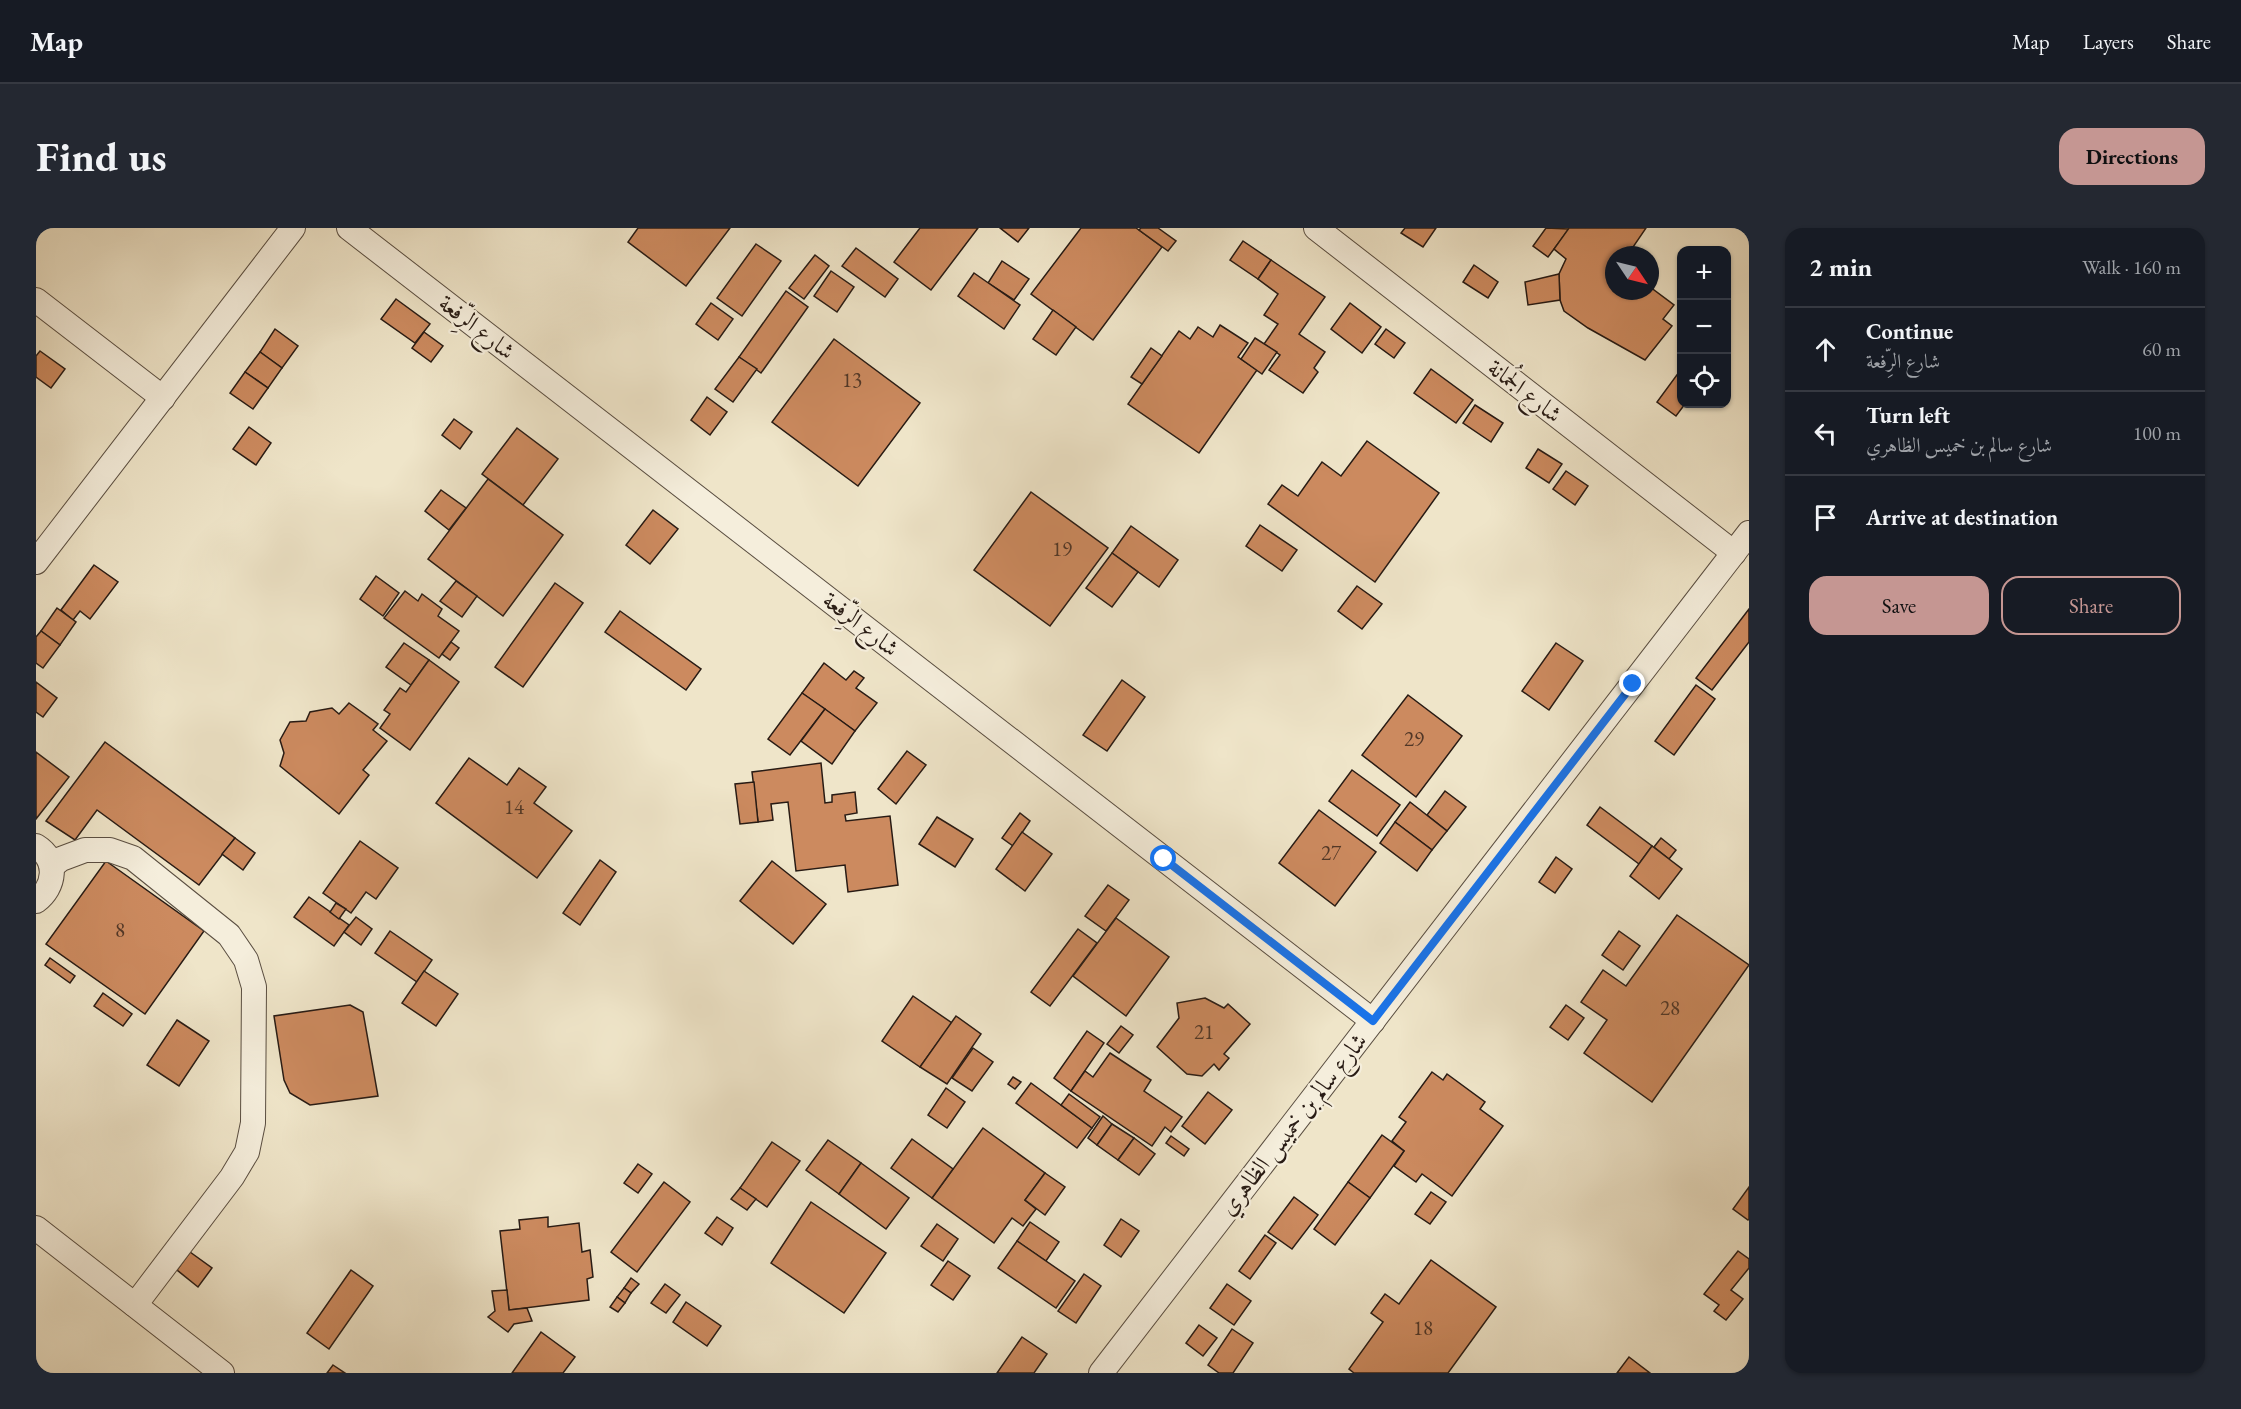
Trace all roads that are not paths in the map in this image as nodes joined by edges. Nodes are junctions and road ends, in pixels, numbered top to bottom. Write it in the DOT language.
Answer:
graph roads {
  1 [pos="294,228"];
  2 [pos="349,228"];
  3 [pos="1316,228"];
  4 [pos="36,300"];
  5 [pos="163,398"];
  6 [pos="1749,533"];
  7 [pos="1734,553"];
  8 [pos="36,562"];
  9 [pos="36,846"];
  10 [pos="52,866"];
  11 [pos="36,901"];
  12 [pos="1373,1021"];
  13 [pos="36,1228"];
  14 [pos="135,1305"];
  15 [pos="222,1373"];
  16 [pos="1101,1373"];
  1 -- 5 [label="street"];
  2 -- 12 [label="street, شارع الرِّفعة"];
  3 -- 7 [label="street, شارع الجُمانة"];
  4 -- 5 [label="street"];
  5 -- 8 [label="street"];
  6 -- 7 [label="street, شارع سالم بن خميس الظاهري"];
  7 -- 12 [label="street, شارع سالم بن خميس الظاهري"];
  9 -- 10 [label="street"];
  10 -- 11 [label="street"];
  10 -- 14 [label="street"];
  12 -- 16 [label="street, شارع سالم بن خميس الظاهري"];
  13 -- 14 [label="street"];
  14 -- 15 [label="street"];
}
